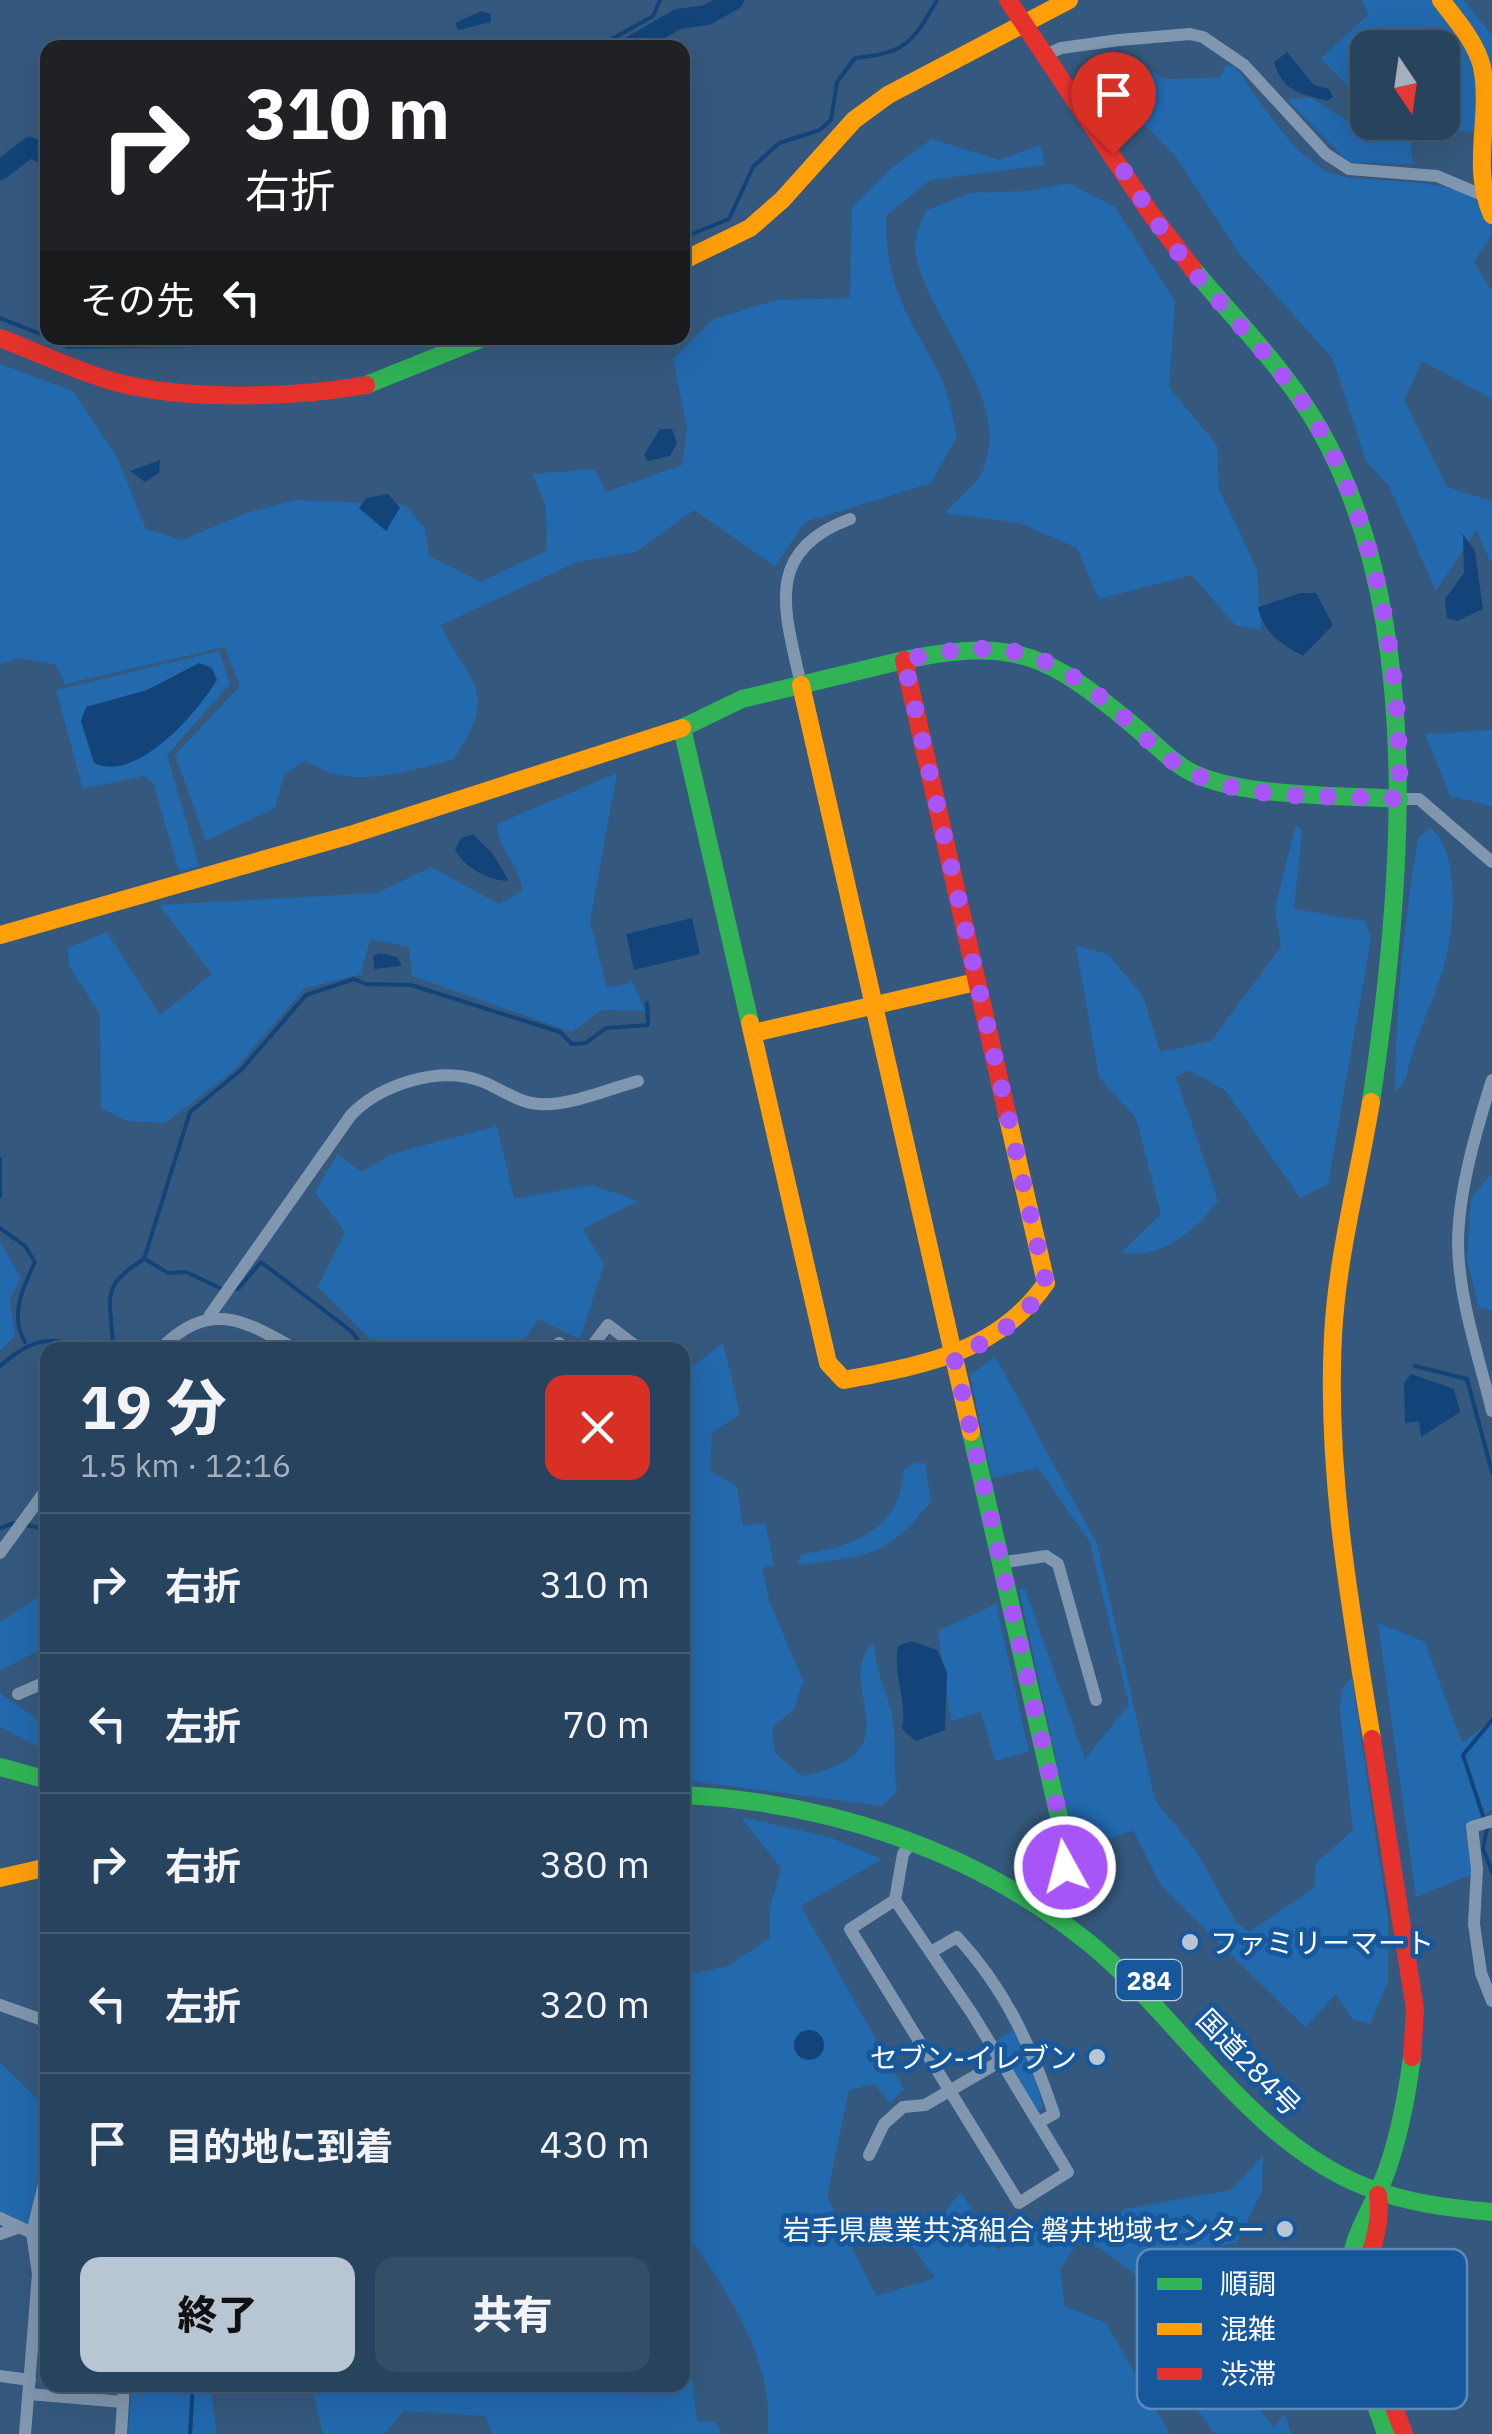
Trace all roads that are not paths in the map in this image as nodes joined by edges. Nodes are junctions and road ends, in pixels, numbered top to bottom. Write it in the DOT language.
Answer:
graph roads {
  1 [pos="1008,0"];
  2 [pos="1069,0"];
  3 [pos="1441,0"];
  4 [pos="1023,22"];
  5 [pos="1048,54"];
  6 [pos="1482,195"];
  7 [pos="1492,214"];
  8 [pos="690,257"];
  9 [pos="0,338"];
  10 [pos="465,345"];
  11 [pos="850,518"];
  12 [pos="904,660"];
  13 [pos="801,685"];
  14 [pos="682,728"];
  15 [pos="1399,799"];
  16 [pos="1492,862"];
  17 [pos="0,935"];
  18 [pos="976,982"];
  19 [pos="875,1005"];
  20 [pos="753,1034"];
  21 [pos="1492,1080"];
  22 [pos="638,1081"];
  23 [pos="210,1315"];
  24 [pos="167,1342"];
  25 [pos="283,1342"];
  26 [pos="594,1342"];
  27 [pos="630,1342"];
  28 [pos="954,1357"];
  29 [pos="1492,1411"];
  30 [pos="40,1499"];
  31 [pos="0,1553"];
  32 [pos="999,1562"];
  33 [pos="40,1684"];
  34 [pos="18,1694"];
  35 [pos="1096,1700"];
  36 [pos="0,1767"];
  37 [pos="40,1778"];
  38 [pos="690,1796"];
  39 [pos="774,1806"];
  40 [pos="1492,1821"];
  41 [pos="910,1844"];
  42 [pos="40,1870"];
  43 [pos="0,1878"];
  44 [pos="896,1900"];
  45 [pos="1050,1905"];
  46 [pos="930,1952"];
  47 [pos="1492,2001"];
  48 [pos="0,2005"];
  49 [pos="40,2019"];
  50 [pos="1001,2062"];
  51 [pos="951,2091"];
  52 [pos="1039,2122"];
  53 [pos="869,2155"];
  54 [pos="1380,2188"];
  55 [pos="40,2190"];
  56 [pos="1492,2198"];
  57 [pos="1492,2212"];
  58 [pos="0,2218"];
  59 [pos="26,2230"];
  60 [pos="0,2234"];
  61 [pos="1355,2249"];
  62 [pos="1369,2249"];
  63 [pos="0,2376"];
  64 [pos="30,2387"];
  65 [pos="40,2389"];
  66 [pos="61,2392"];
  67 [pos="124,2392"];
  68 [pos="123,2402"];
  69 [pos="1379,2409"];
  70 [pos="1396,2409"];
  71 [pos="26,2434"];
  72 [pos="121,2434"];
  73 [pos="1386,2434"];
  74 [pos="1404,2434"];
  1 -- 4 [label="main road"];
  2 -- 4 [label="main road"];
  3 -- 6 [label="main road"];
  4 -- 5 [label="main road"];
  4 -- 8 [label="main road"];
  5 -- 6 [label="street"];
  5 -- 15 [label="main road"];
  6 -- 7 [label="main road"];
  9 -- 10 [label="main road"];
  11 -- 13 [label="street"];
  12 -- 13 [label="main road"];
  12 -- 15 [label="main road"];
  12 -- 18 [label="main road"];
  13 -- 14 [label="main road"];
  13 -- 19 [label="main road"];
  14 -- 17 [label="main road"];
  14 -- 20 [label="main road"];
  15 -- 16 [label="street"];
  15 -- 54 [label="main road"];
  18 -- 19 [label="main road"];
  18 -- 28 [label="main road"];
  19 -- 20 [label="main road"];
  19 -- 28 [label="main road"];
  20 -- 28 [label="main road"];
  21 -- 29 [label="street"];
  22 -- 23 [label="street"];
  23 -- 24 [label="street"];
  23 -- 25 [label="street"];
  26 -- 27 [label="street"];
  28 -- 32 [label="main road"];
  30 -- 31 [label="street"];
  32 -- 35 [label="street"];
  32 -- 45 [label="main road"];
  33 -- 34 [label="street"];
  36 -- 37 [label="main road"];
  38 -- 39 [label="main road, 国道284号 / 284"];
  39 -- 41 [label="main road, 国道284号 / 284"];
  39 -- 45 [label="main road, 国道284号 / 284"];
  40 -- 47 [label="street"];
  41 -- 44 [label="street"];
  41 -- 45 [label="main road, 国道284号 / 284"];
  42 -- 43 [label="main road"];
  44 -- 46 [label="street"];
  44 -- 51 [label="street"];
  45 -- 54 [label="main road, 国道284号 / 284"];
  46 -- 50 [label="street"];
  46 -- 52 [label="street"];
  48 -- 49 [label="street"];
  50 -- 51 [label="street"];
  50 -- 52 [label="street"];
  51 -- 52 [label="street"];
  51 -- 53 [label="street"];
  54 -- 56 [label="main road, 国道284号 / 284"];
  54 -- 57 [label="main road, 国道284号 / 284"];
  54 -- 61 [label="main road"];
  54 -- 62 [label="main road"];
  55 -- 59 [label="street"];
  58 -- 59 [label="street"];
  59 -- 60 [label="street"];
  59 -- 64 [label="street"];
  63 -- 64 [label="street"];
  64 -- 65 [label="street"];
  64 -- 71 [label="street"];
  66 -- 68 [label="street"];
  67 -- 68 [label="street"];
  68 -- 72 [label="street"];
  69 -- 73 [label="main road"];
  70 -- 74 [label="main road"];
}
